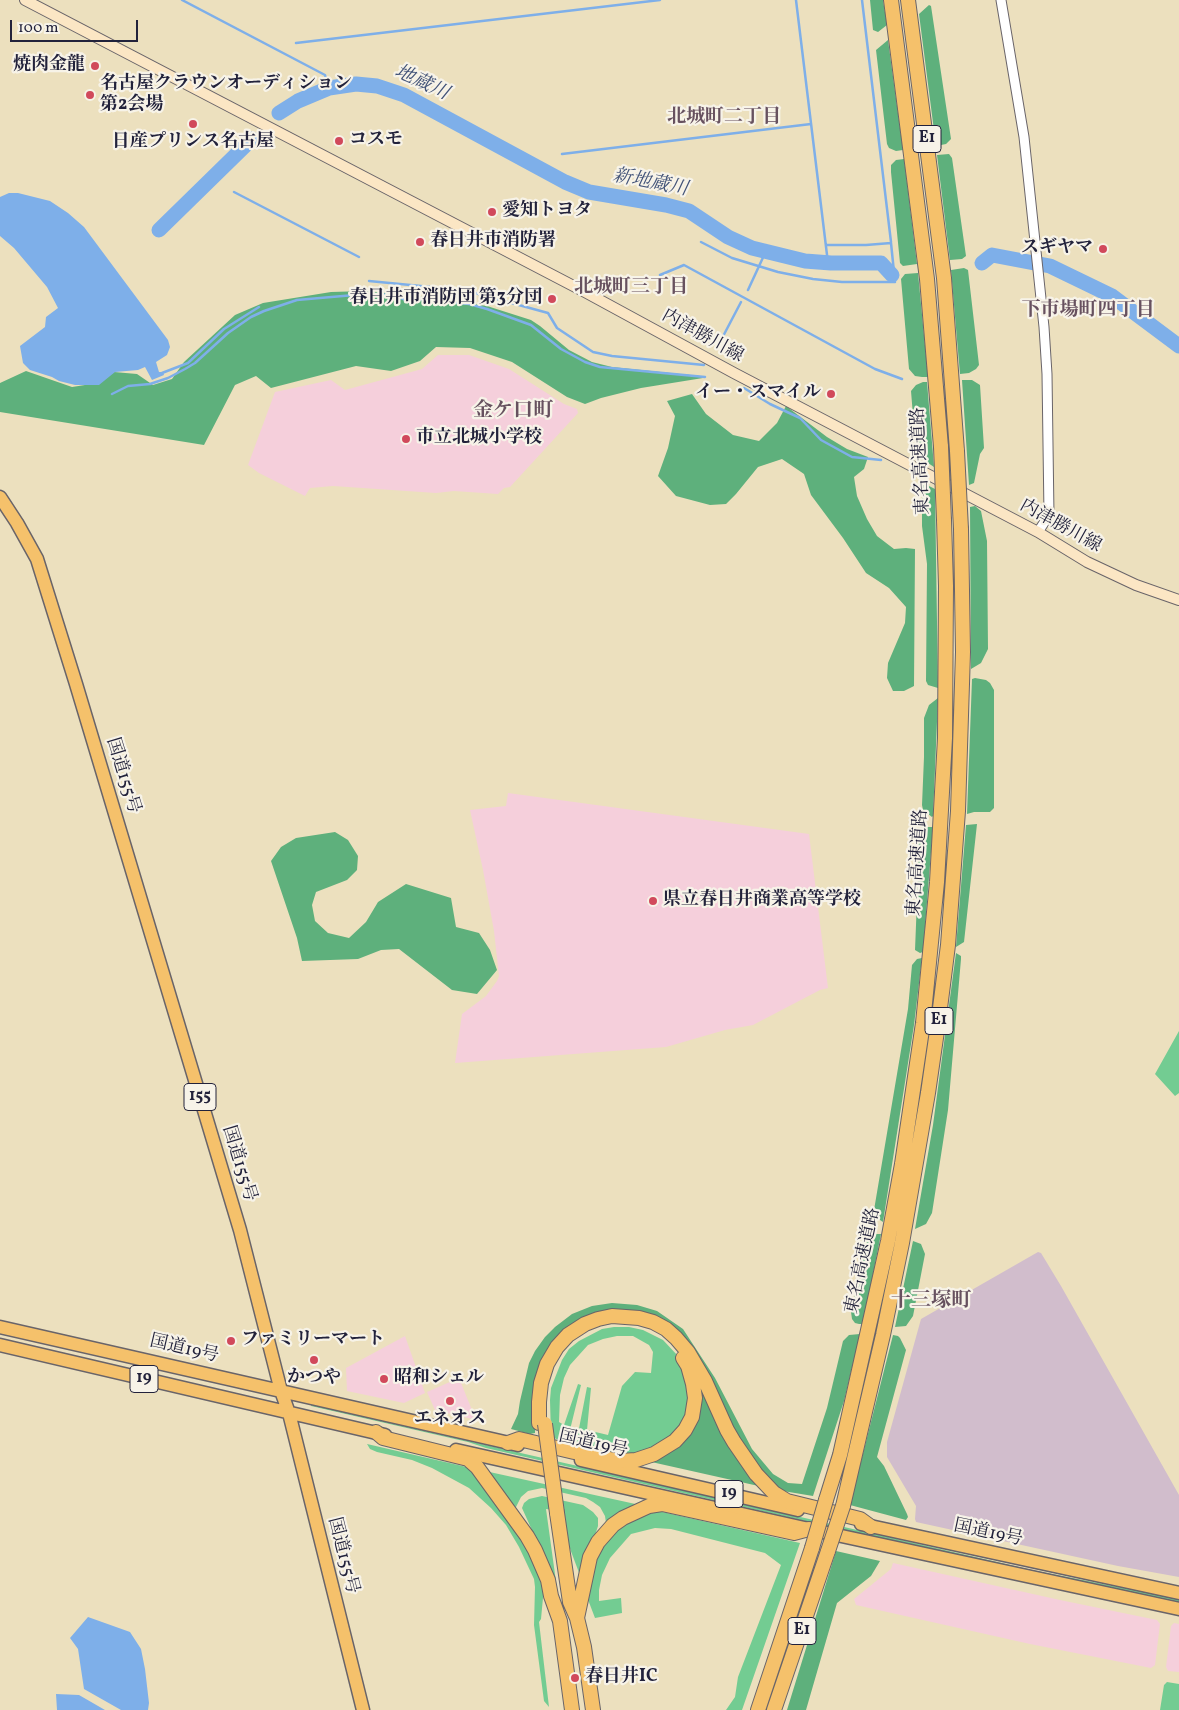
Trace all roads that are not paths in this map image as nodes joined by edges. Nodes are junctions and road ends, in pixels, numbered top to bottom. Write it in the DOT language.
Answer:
graph roads {
  1 [pos="25,0"];
  2 [pos="891,0"];
  3 [pos="908,0"];
  4 [pos="1001,0"];
  5 [pos="0,496"];
  6 [pos="1038,532"];
  7 [pos="1179,600"];
  8 [pos="0,1327"];
  9 [pos="0,1345"];
  10 [pos="280,1391"];
  11 [pos="289,1413"];
  12 [pos="542,1424"];
  13 [pos="376,1432"];
  14 [pos="508,1443"];
  15 [pos="554,1512"];
  16 [pos="871,1526"];
  17 [pos="809,1529"];
  18 [pos="1179,1593"];
  19 [pos="1179,1609"];
  20 [pos="577,1618"];
  21 [pos="560,1621"];
  22 [pos="782,1639"];
  23 [pos="795,1650"];
  24 [pos="363,1710"];
  25 [pos="572,1710"];
  26 [pos="593,1710"];
  27 [pos="748,1710"];
  28 [pos="758,1710"];
  29 [pos="774,1710"];
  30 [pos="781,1710"];
  1 -- 6 [label="main road, 内津勝川線"];
  2 -- 22 [label="highway, 東名高速道路 / E1, bridge"];
  3 -- 23 [label="highway, 東名高速道路 / E1, bridge"];
  4 -- 6 [label="street"];
  5 -- 10 [label="highway, 国道155号 / 155"];
  6 -- 7 [label="main road, 内津勝川線"];
  8 -- 10 [label="highway, 国道19号 / 19"];
  9 -- 11 [label="highway, 国道19号 / 19"];
  10 -- 11 [label="highway, 国道155号 / 155"];
  10 -- 14 [label="highway, 国道19号 / 19"];
  11 -- 13 [label="highway, 国道19号 / 19"];
  11 -- 24 [label="highway, 国道155号 / 155"];
  12 -- 14 [label="highway"];
  12 -- 15 [label="highway"];
  12 -- 16 [label="highway"];
  13 -- 17 [label="highway, 国道19号 / 19"];
  13 -- 21 [label="highway"];
  14 -- 16 [label="highway, 国道19号 / 19"];
  15 -- 20 [label="highway"];
  15 -- 21 [label="highway"];
  16 -- 18 [label="highway, 国道19号 / 19"];
  17 -- 19 [label="highway, 国道19号 / 19"];
  17 -- 20 [label="highway"];
  20 -- 26 [label="highway"];
  21 -- 25 [label="highway"];
  22 -- 27 [label="highway"];
  22 -- 28 [label="highway, 東名高速道路 / E1"];
  23 -- 29 [label="highway, 東名高速道路 / E1"];
  23 -- 30 [label="highway"];
}
